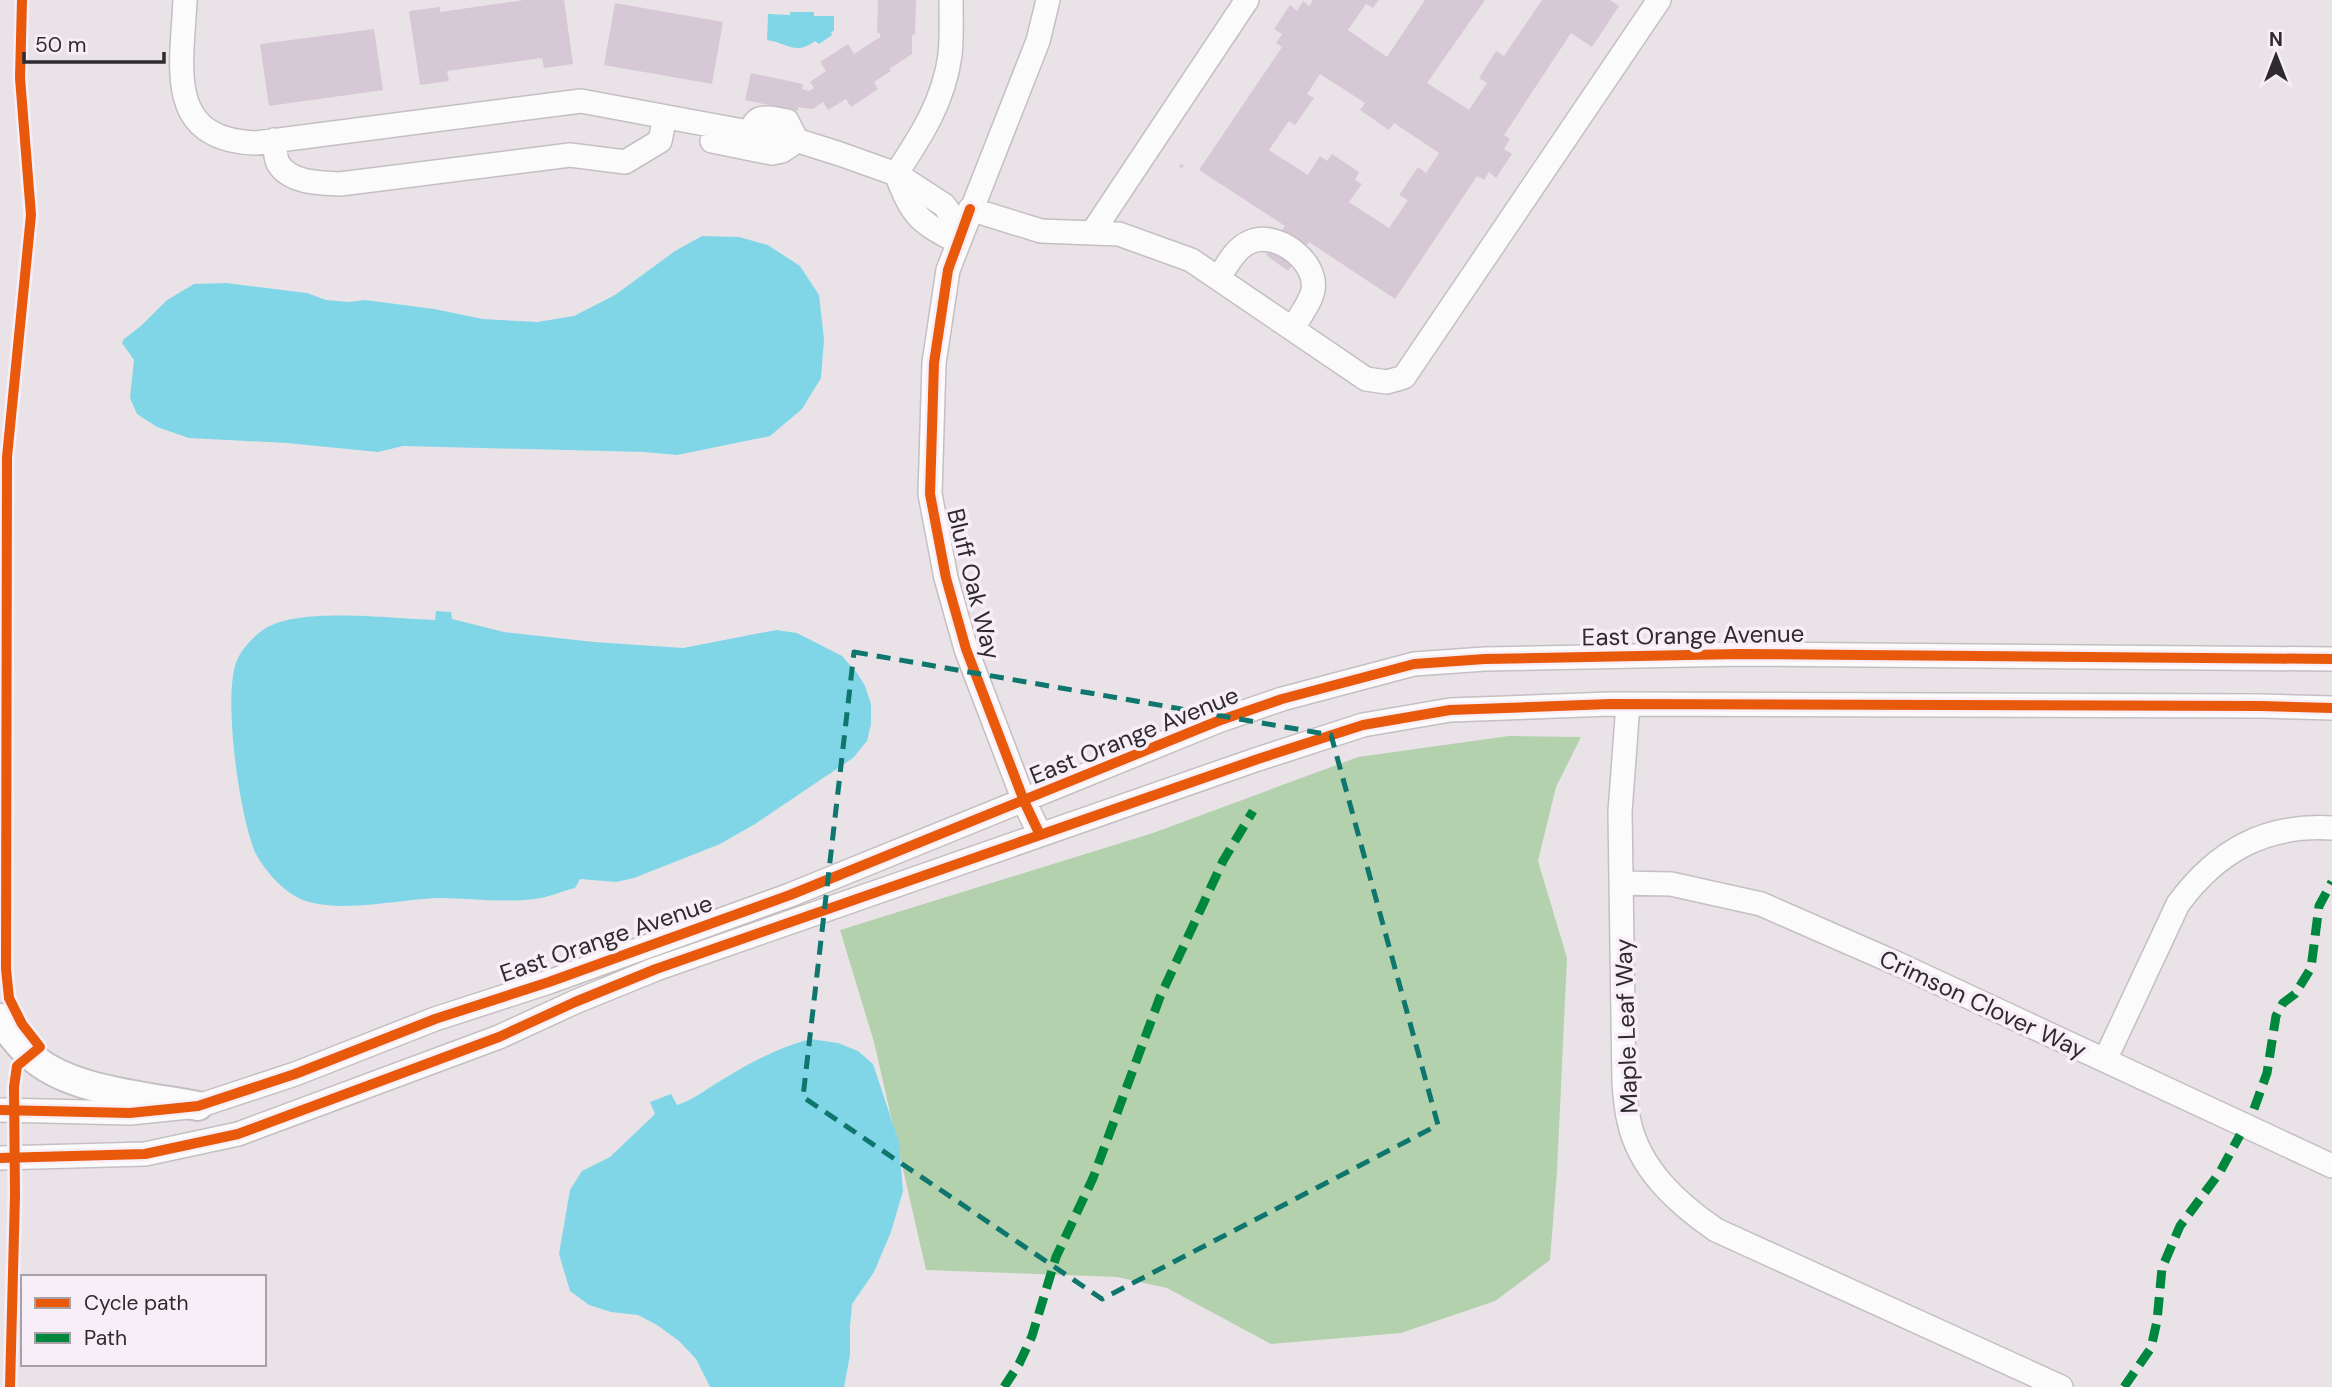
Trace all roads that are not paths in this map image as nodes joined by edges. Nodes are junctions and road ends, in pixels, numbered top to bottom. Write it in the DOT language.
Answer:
graph roads {
  1 [pos="185,0"];
  2 [pos="951,0"];
  3 [pos="1048,0"];
  4 [pos="1247,0"];
  5 [pos="1659,0"];
  6 [pos="665,117"];
  7 [pos="274,140"];
  8 [pos="896,174"];
  9 [pos="963,227"];
  10 [pos="1092,233"];
  11 [pos="1218,278"];
  12 [pos="1293,328"];
  13 [pos="2332,659"];
  14 [pos="1628,704"];
  15 [pos="2332,708"];
  16 [pos="1024,802"];
  17 [pos="2332,828"];
  18 [pos="1040,835"];
  19 [pos="1621,883"];
  20 [pos="0,1018"];
  21 [pos="2105,1060"];
  22 [pos="198,1106"];
  23 [pos="0,1110"];
  24 [pos="0,1158"];
  25 [pos="2332,1166"];
  26 [pos="2061,1387"];
  1 -- 7 [label="street"];
  2 -- 8 [label="street"];
  3 -- 9 [label="street, Bluff Oak Way"];
  4 -- 10 [label="street"];
  5 -- 12 [label="street"];
  6 -- 7 [label="street"];
  6 -- 7 [label="street"];
  6 -- 8 [label="street"];
  8 -- 9 [label="street"];
  9 -- 10 [label="street"];
  9 -- 16 [label="street, Bluff Oak Way"];
  10 -- 11 [label="street"];
  11 -- 12 [label="street"];
  11 -- 12 [label="street"];
  13 -- 16 [label="street, East Orange Avenue"];
  14 -- 15 [label="street, East Orange Avenue"];
  14 -- 18 [label="street, East Orange Avenue"];
  14 -- 19 [label="street, Maple Leaf Way"];
  16 -- 18 [label="street, Bluff Oak Way"];
  16 -- 22 [label="street, East Orange Avenue"];
  17 -- 21 [label="street"];
  18 -- 24 [label="street, East Orange Avenue"];
  19 -- 21 [label="street, Crimson Clover Way"];
  19 -- 26 [label="street, Maple Leaf Way"];
  20 -- 22 [label="main road"];
  21 -- 25 [label="street, Crimson Clover Way"];
  22 -- 23 [label="street, East Orange Avenue"];
}
